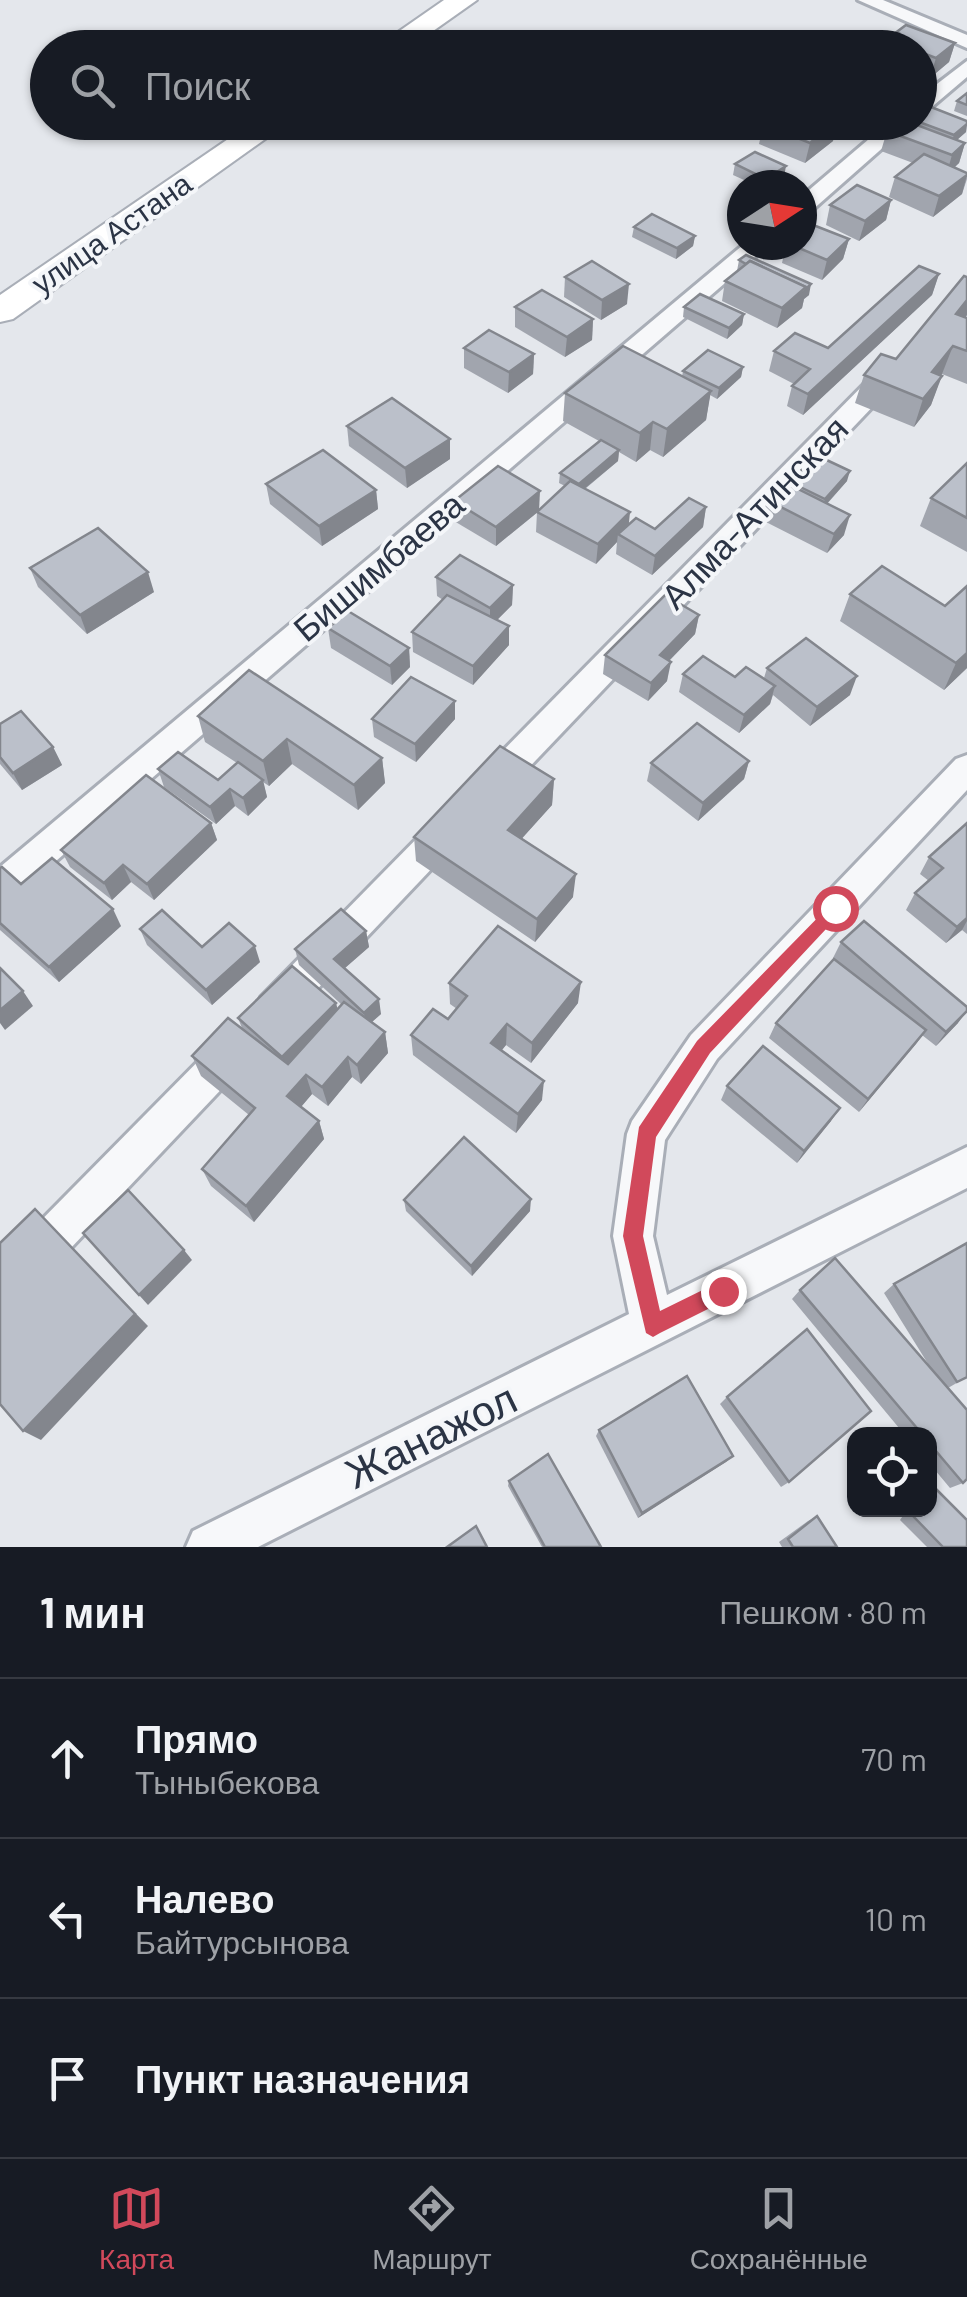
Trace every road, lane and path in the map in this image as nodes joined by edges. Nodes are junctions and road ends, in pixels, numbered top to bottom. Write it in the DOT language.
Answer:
graph roads {
  1 [pos="463,0"];
  2 [pos="867,0"];
  3 [pos="417,30"];
  4 [pos="967,42"];
  5 [pos="967,67"];
  6 [pos="937,93"];
  7 [pos="248,140"];
  8 [pos="881,140"];
  9 [pos="817,194"];
  10 [pos="739,260"];
  11 [pos="0,312"];
  12 [pos="912,351"];
  13 [pos="967,768"];
  14 [pos="0,888"];
  15 [pos="967,1167"];
  16 [pos="0,1292"];
  17 [pos="653,1326"];
  18 [pos="209,1547"];
  1 -- 3 [label="main road"];
  2 -- 4 [label="street"];
  5 -- 6 [label="street"];
  7 -- 11 [label="main road, улица Астана"];
  8 -- 9 [label="street"];
  10 -- 14 [label="street, Бишимбаева"];
  12 -- 16 [label="street, Алма-Атинская"];
  13 -- 17 [label="street"];
  15 -- 17 [label="street, Жанажол"];
  17 -- 18 [label="street, Жанажол"];
}
